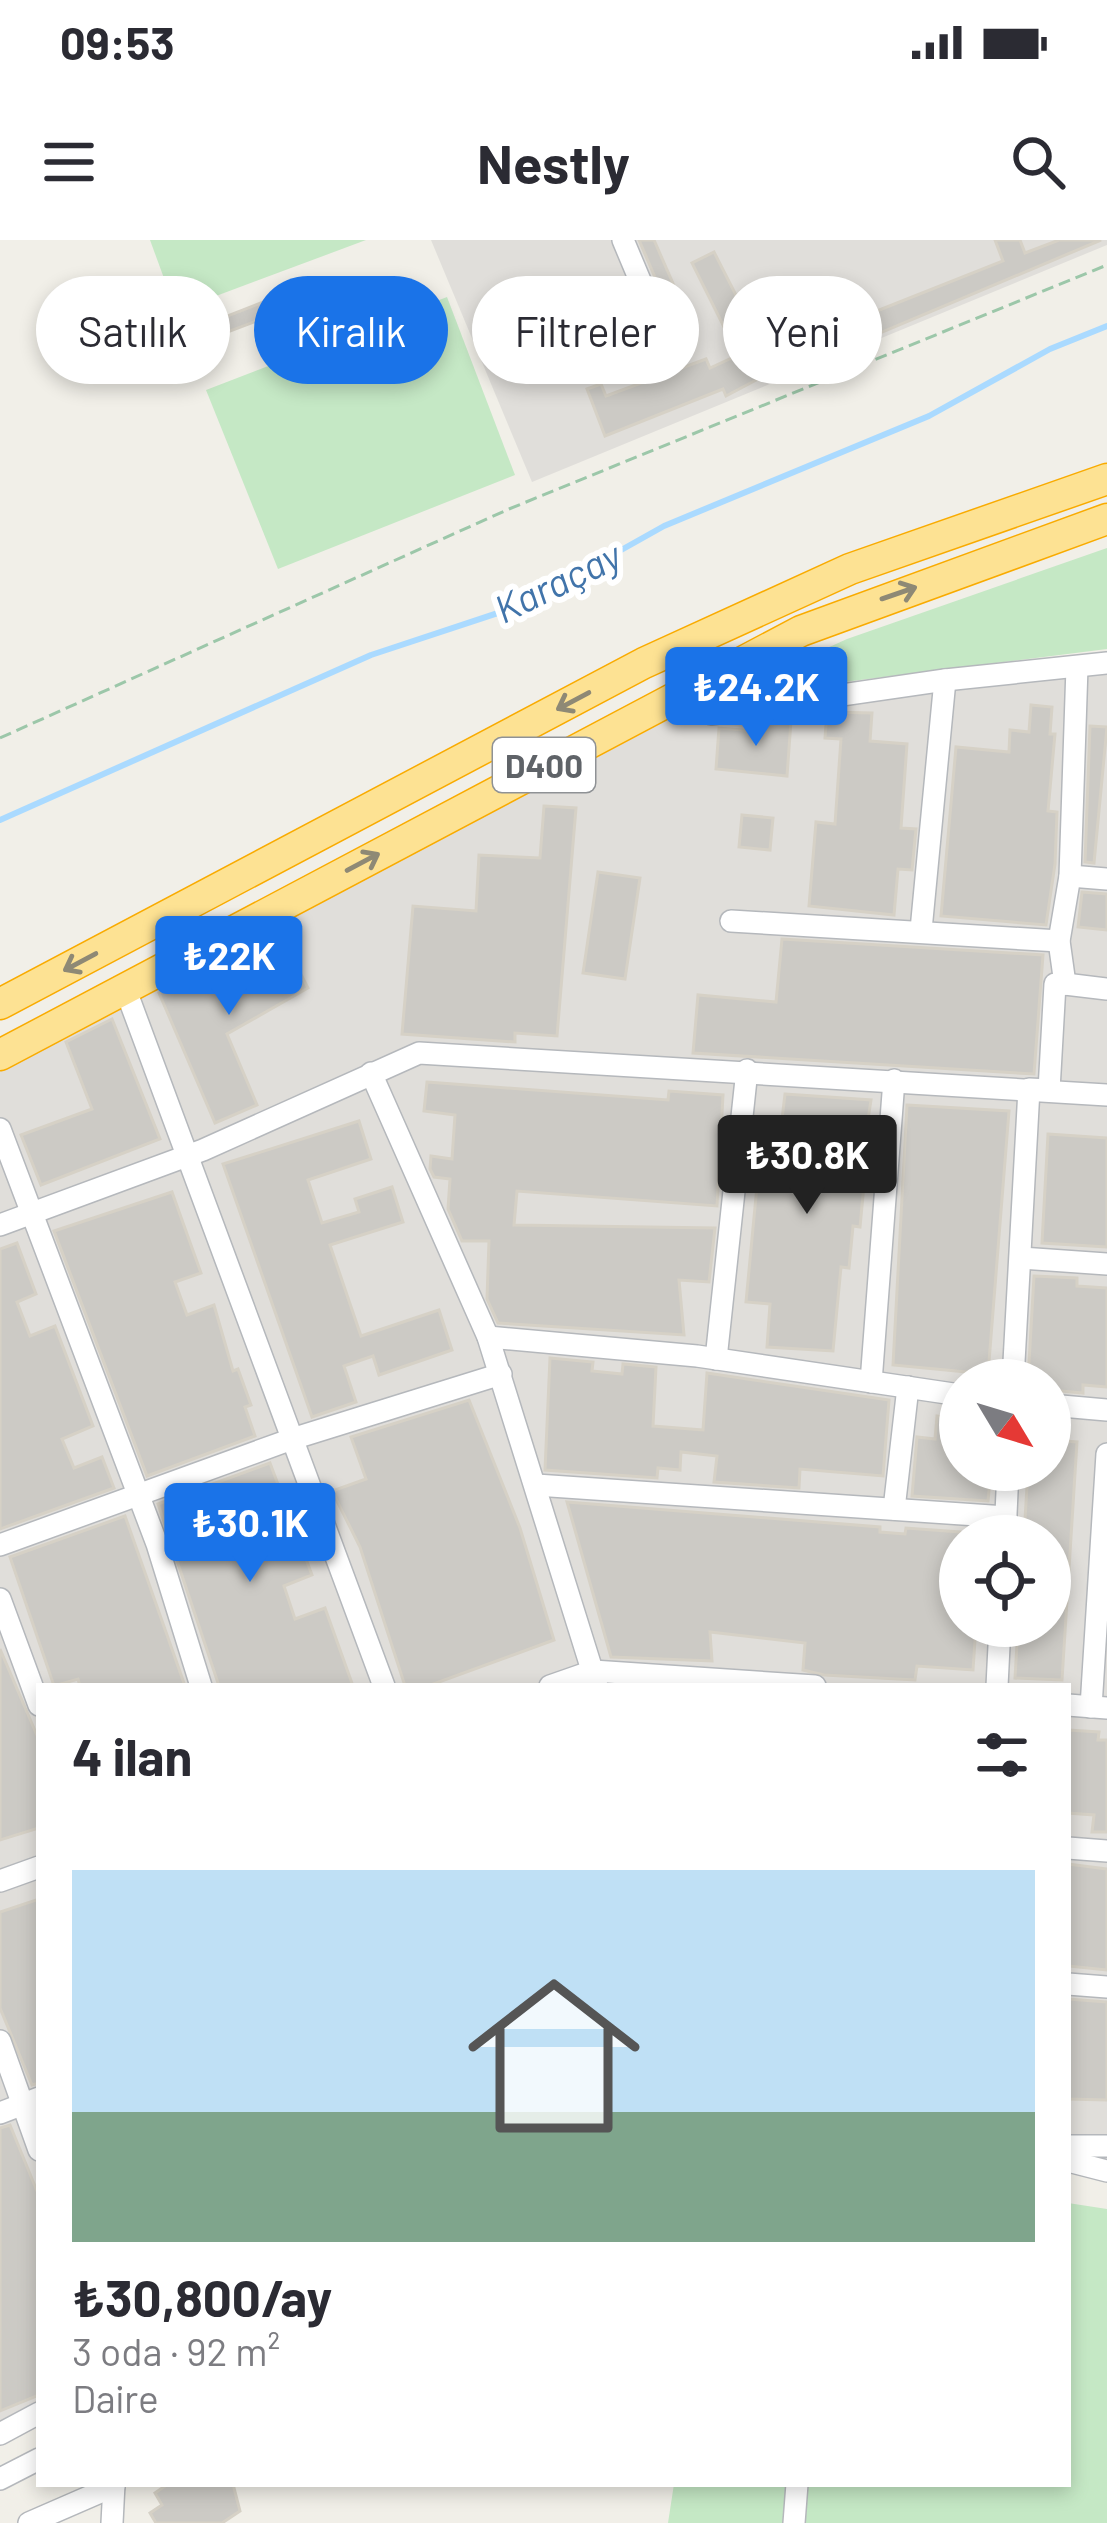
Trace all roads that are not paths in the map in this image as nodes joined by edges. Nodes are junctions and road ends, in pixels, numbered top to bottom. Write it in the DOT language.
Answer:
graph roads {
  1 [pos="623,240"];
  2 [pos="638,276"];
  3 [pos="1107,479"];
  4 [pos="1107,519"];
  5 [pos="1107,663"];
  6 [pos="1077,667"];
  7 [pos="945,680"];
  8 [pos="711,714"];
  9 [pos="1070,876"];
  10 [pos="1107,879"];
  11 [pos="731,921"];
  12 [pos="921,930"];
  13 [pos="1059,941"];
  14 [pos="1065,984"];
  15 [pos="125,988"];
  16 [pos="1107,989"];
  17 [pos="0,1004"];
  18 [pos="0,1055"];
  19 [pos="747,1070"];
  20 [pos="371,1073"];
  21 [pos="894,1080"];
  22 [pos="1048,1090"];
  23 [pos="1107,1095"];
  24 [pos="0,1129"];
  25 [pos="185,1157"];
  26 [pos="32,1214"];
  27 [pos="0,1226"];
  28 [pos="1021,1258"];
  29 [pos="1107,1264"];
  30 [pos="488,1337"];
  31 [pos="716,1359"];
  32 [pos="1014,1359"];
  33 [pos="501,1374"];
  34 [pos="872,1382"];
  35 [pos="908,1387"];
  36 [pos="939,1392"];
  37 [pos="1071,1407"];
  38 [pos="1107,1410"];
  39 [pos="292,1439"];
  40 [pos="1107,1454"];
  41 [pos="536,1485"];
  42 [pos="137,1494"];
  43 [pos="894,1509"];
  44 [pos="939,1516"];
  45 [pos="0,1545"];
  46 [pos="0,1599"];
  47 [pos="999,1647"];
  48 [pos="595,1678"];
  49 [pos="200,1683"];
  50 [pos="383,1683"];
  51 [pos="732,1683"];
  52 [pos="998,1683"];
  53 [pos="36,1697"];
  54 [pos="1089,1707"];
  55 [pos="1071,1848"];
  56 [pos="1107,1851"];
  57 [pos="36,1868"];
  58 [pos="0,1881"];
  59 [pos="1071,1984"];
  60 [pos="1107,1988"];
  61 [pos="0,2041"];
  62 [pos="31,2101"];
  63 [pos="0,2113"];
  64 [pos="36,2132"];
  65 [pos="1071,2146"];
  66 [pos="1107,2146"];
  67 [pos="1071,2162"];
  68 [pos="1107,2171"];
  69 [pos="36,2415"];
  70 [pos="0,2434"];
  71 [pos="36,2460"];
  72 [pos="0,2479"];
  73 [pos="110,2487"];
  74 [pos="114,2487"];
  75 [pos="797,2487"];
  76 [pos="29,2523"];
  77 [pos="112,2523"];
  78 [pos="794,2523"];
  1 -- 2 [label="street"];
  3 -- 17 [label="highway, D400, one-way"];
  15 -- 4 [label="highway, D400, one-way"];
  5 -- 6 [label="street"];
  6 -- 7 [label="street"];
  6 -- 9 [label="street"];
  7 -- 8 [label="street"];
  7 -- 12 [label="street"];
  9 -- 10 [label="street"];
  9 -- 13 [label="street"];
  11 -- 12 [label="street"];
  12 -- 13 [label="street"];
  13 -- 14 [label="street"];
  14 -- 16 [label="street"];
  14 -- 22 [label="street"];
  15 -- 18 [label="highway, D400"];
  15 -- 25 [label="street"];
  19 -- 20 [label="street"];
  19 -- 21 [label="street"];
  19 -- 31 [label="street"];
  20 -- 25 [label="street"];
  20 -- 30 [label="street"];
  21 -- 22 [label="street"];
  21 -- 34 [label="street"];
  22 -- 23 [label="street"];
  22 -- 28 [label="street"];
  24 -- 26 [label="street"];
  25 -- 26 [label="street"];
  25 -- 39 [label="street"];
  26 -- 27 [label="street"];
  26 -- 42 [label="street"];
  28 -- 29 [label="street"];
  28 -- 32 [label="street"];
  30 -- 31 [label="street"];
  30 -- 33 [label="street"];
  31 -- 34 [label="street"];
  33 -- 39 [label="street"];
  33 -- 41 [label="street"];
  34 -- 35 [label="street"];
  35 -- 36 [label="street"];
  35 -- 43 [label="street"];
  37 -- 38 [label="street"];
  39 -- 42 [label="street"];
  39 -- 50 [label="street"];
  40 -- 54 [label="street"];
  41 -- 43 [label="street"];
  41 -- 48 [label="street"];
  42 -- 45 [label="street"];
  42 -- 49 [label="street"];
  43 -- 44 [label="street"];
  46 -- 53 [label="street"];
  47 -- 52 [label="street"];
  48 -- 51 [label="street"];
  55 -- 56 [label="street"];
  57 -- 58 [label="street"];
  59 -- 60 [label="street"];
  61 -- 62 [label="street"];
  62 -- 63 [label="street"];
  62 -- 64 [label="street"];
  65 -- 66 [label="street"];
  67 -- 68 [label="street"];
  69 -- 70 [label="street"];
  71 -- 72 [label="street"];
  73 -- 76 [label="street"];
  74 -- 77 [label="street"];
  75 -- 78 [label="street"];
}
